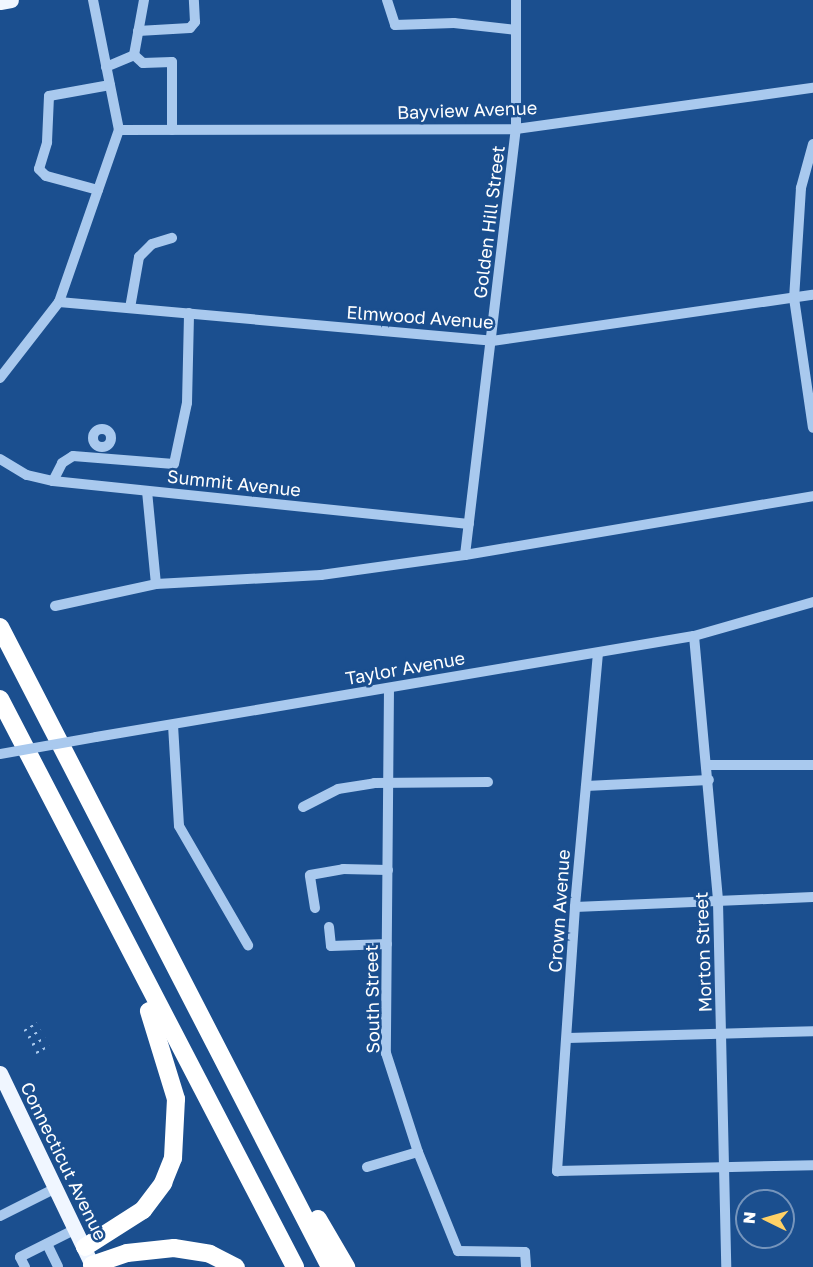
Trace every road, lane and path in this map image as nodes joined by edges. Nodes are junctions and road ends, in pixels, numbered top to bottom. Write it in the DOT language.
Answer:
graph roads {
  1 [pos="11,0"];
  2 [pos="93,0"];
  3 [pos="144,0"];
  4 [pos="194,0"];
  5 [pos="387,0"];
  6 [pos="516,0"];
  7 [pos="0,2"];
  8 [pos="516,30"];
  9 [pos="138,31"];
  10 [pos="134,55"];
  11 [pos="106,67"];
  12 [pos="110,85"];
  13 [pos="813,88"];
  14 [pos="516,129"];
  15 [pos="119,130"];
  16 [pos="172,130"];
  17 [pos="813,144"];
  18 [pos="98,190"];
  19 [pos="172,238"];
  20 [pos="813,295"];
  21 [pos="794,298"];
  22 [pos="59,302"];
  23 [pos="130,308"];
  24 [pos="189,314"];
  25 [pos="492,341"];
  26 [pos="0,378"];
  27 [pos="813,428"];
  28 [pos="0,459"];
  29 [pos="53,481"];
  30 [pos="147,491"];
  31 [pos="813,496"];
  32 [pos="469,524"];
  33 [pos="465,555"];
  34 [pos="156,584"];
  35 [pos="813,602"];
  36 [pos="55,606"];
  37 [pos="0,627"];
  38 [pos="694,636"];
  39 [pos="598,653"];
  40 [pos="389,688"];
  41 [pos="0,699"];
  42 [pos="173,725"];
  43 [pos="0,754"];
  44 [pos="708,765"];
  45 [pos="813,765"];
  46 [pos="709,780"];
  47 [pos="488,782"];
  48 [pos="389,784"];
  49 [pos="586,786"];
  50 [pos="53,802"];
  51 [pos="303,807"];
  52 [pos="388,870"];
  53 [pos="813,897"];
  54 [pos="718,902"];
  55 [pos="574,907"];
  56 [pos="315,908"];
  57 [pos="328,927"];
  58 [pos="387,944"];
  59 [pos="248,945"];
  60 [pos="202,1020"];
  61 [pos="37,1023"];
  62 [pos="24,1030"];
  63 [pos="41,1030"];
  64 [pos="813,1031"];
  65 [pos="722,1035"];
  66 [pos="28,1038"];
  67 [pos="45,1038"];
  68 [pos="568,1038"];
  69 [pos="32,1045"];
  70 [pos="49,1046"];
  71 [pos="36,1053"];
  72 [pos="0,1075"];
  73 [pos="418,1152"];
  74 [pos="813,1165"];
  75 [pos="367,1167"];
  76 [pos="726,1168"];
  77 [pos="56,1188"];
  78 [pos="0,1216"];
  79 [pos="76,1229"];
  80 [pos="47,1244"];
  81 [pos="85,1247"];
  82 [pos="91,1266"];
  83 [pos="25,1267"];
  84 [pos="58,1267"];
  85 [pos="236,1267"];
  86 [pos="295,1267"];
  87 [pos="330,1267"];
  88 [pos="346,1267"];
  89 [pos="526,1267"];
  90 [pos="726,1267"];
  1 -- 7 [label="main road"];
  2 -- 11 [label="street"];
  3 -- 9 [label="street"];
  4 -- 9 [label="street"];
  5 -- 8 [label="street"];
  6 -- 8 [label="street, Golden Hill Street"];
  8 -- 14 [label="street, Golden Hill Street"];
  9 -- 10 [label="street"];
  10 -- 11 [label="street"];
  10 -- 16 [label="street"];
  11 -- 12 [label="street"];
  12 -- 15 [label="street"];
  12 -- 18 [label="street"];
  13 -- 14 [label="street, Bayview Avenue"];
  14 -- 16 [label="street, Bayview Avenue"];
  14 -- 25 [label="street, Golden Hill Street"];
  15 -- 16 [label="street, Bayview Avenue"];
  15 -- 18 [label="street"];
  17 -- 21 [label="street"];
  18 -- 22 [label="street"];
  19 -- 23 [label="street"];
  20 -- 21 [label="street, Elmwood Avenue"];
  21 -- 25 [label="street, Elmwood Avenue"];
  21 -- 27 [label="street"];
  22 -- 23 [label="street, Elmwood Avenue"];
  22 -- 26 [label="street"];
  23 -- 24 [label="street, Elmwood Avenue"];
  24 -- 25 [label="street, Elmwood Avenue"];
  24 -- 29 [label="street"];
  25 -- 32 [label="street, Golden Hill Street"];
  28 -- 29 [label="street, Summit Avenue"];
  29 -- 30 [label="street, Summit Avenue"];
  30 -- 32 [label="street, Summit Avenue"];
  30 -- 34 [label="street"];
  31 -- 33 [label="street"];
  32 -- 33 [label="street, Golden Hill Street"];
  33 -- 34 [label="street"];
  34 -- 36 [label="street"];
  35 -- 38 [label="street, Taylor Avenue"];
  37 -- 60 [label="highway"];
  38 -- 39 [label="street, Taylor Avenue"];
  38 -- 44 [label="street, Morton Street"];
  39 -- 40 [label="street, Taylor Avenue"];
  39 -- 49 [label="street, Crown Avenue"];
  40 -- 42 [label="street, Taylor Avenue"];
  40 -- 48 [label="street, South Street"];
  41 -- 50 [label="highway"];
  42 -- 43 [label="street, Taylor Avenue, bridge"];
  42 -- 59 [label="street"];
  44 -- 45 [label="street"];
  44 -- 46 [label="street, Morton Street"];
  46 -- 49 [label="street"];
  46 -- 54 [label="street, Morton Street"];
  47 -- 48 [label="street"];
  48 -- 51 [label="street"];
  48 -- 52 [label="street, South Street"];
  49 -- 55 [label="street, Crown Avenue"];
  50 -- 81 [label="highway"];
  50 -- 86 [label="highway"];
  52 -- 56 [label="street"];
  52 -- 58 [label="street, South Street"];
  53 -- 54 [label="street"];
  54 -- 55 [label="street"];
  54 -- 65 [label="street, Morton Street"];
  55 -- 68 [label="street, Crown Avenue"];
  57 -- 58 [label="street"];
  58 -- 73 [label="street, South Street"];
  60 -- 87 [label="highway"];
  60 -- 88 [label="highway"];
  61 -- 62 [label="path"];
  63 -- 66 [label="path"];
  64 -- 65 [label="street"];
  65 -- 68 [label="street"];
  65 -- 76 [label="street, Morton Street"];
  67 -- 69 [label="path"];
  68 -- 76 [label="street, Crown Avenue"];
  70 -- 71 [label="path"];
  72 -- 77 [label="main road, Connecticut Avenue"];
  73 -- 75 [label="street"];
  73 -- 89 [label="street, South Street"];
  74 -- 76 [label="street"];
  76 -- 90 [label="street, Morton Street"];
  77 -- 78 [label="street"];
  77 -- 79 [label="main road, Connecticut Avenue"];
  79 -- 80 [label="street"];
  79 -- 81 [label="main road, Connecticut Avenue"];
  80 -- 83 [label="street"];
  80 -- 84 [label="street"];
  81 -- 82 [label="main road, Connecticut Avenue"];
  82 -- 85 [label="highway"];
}
